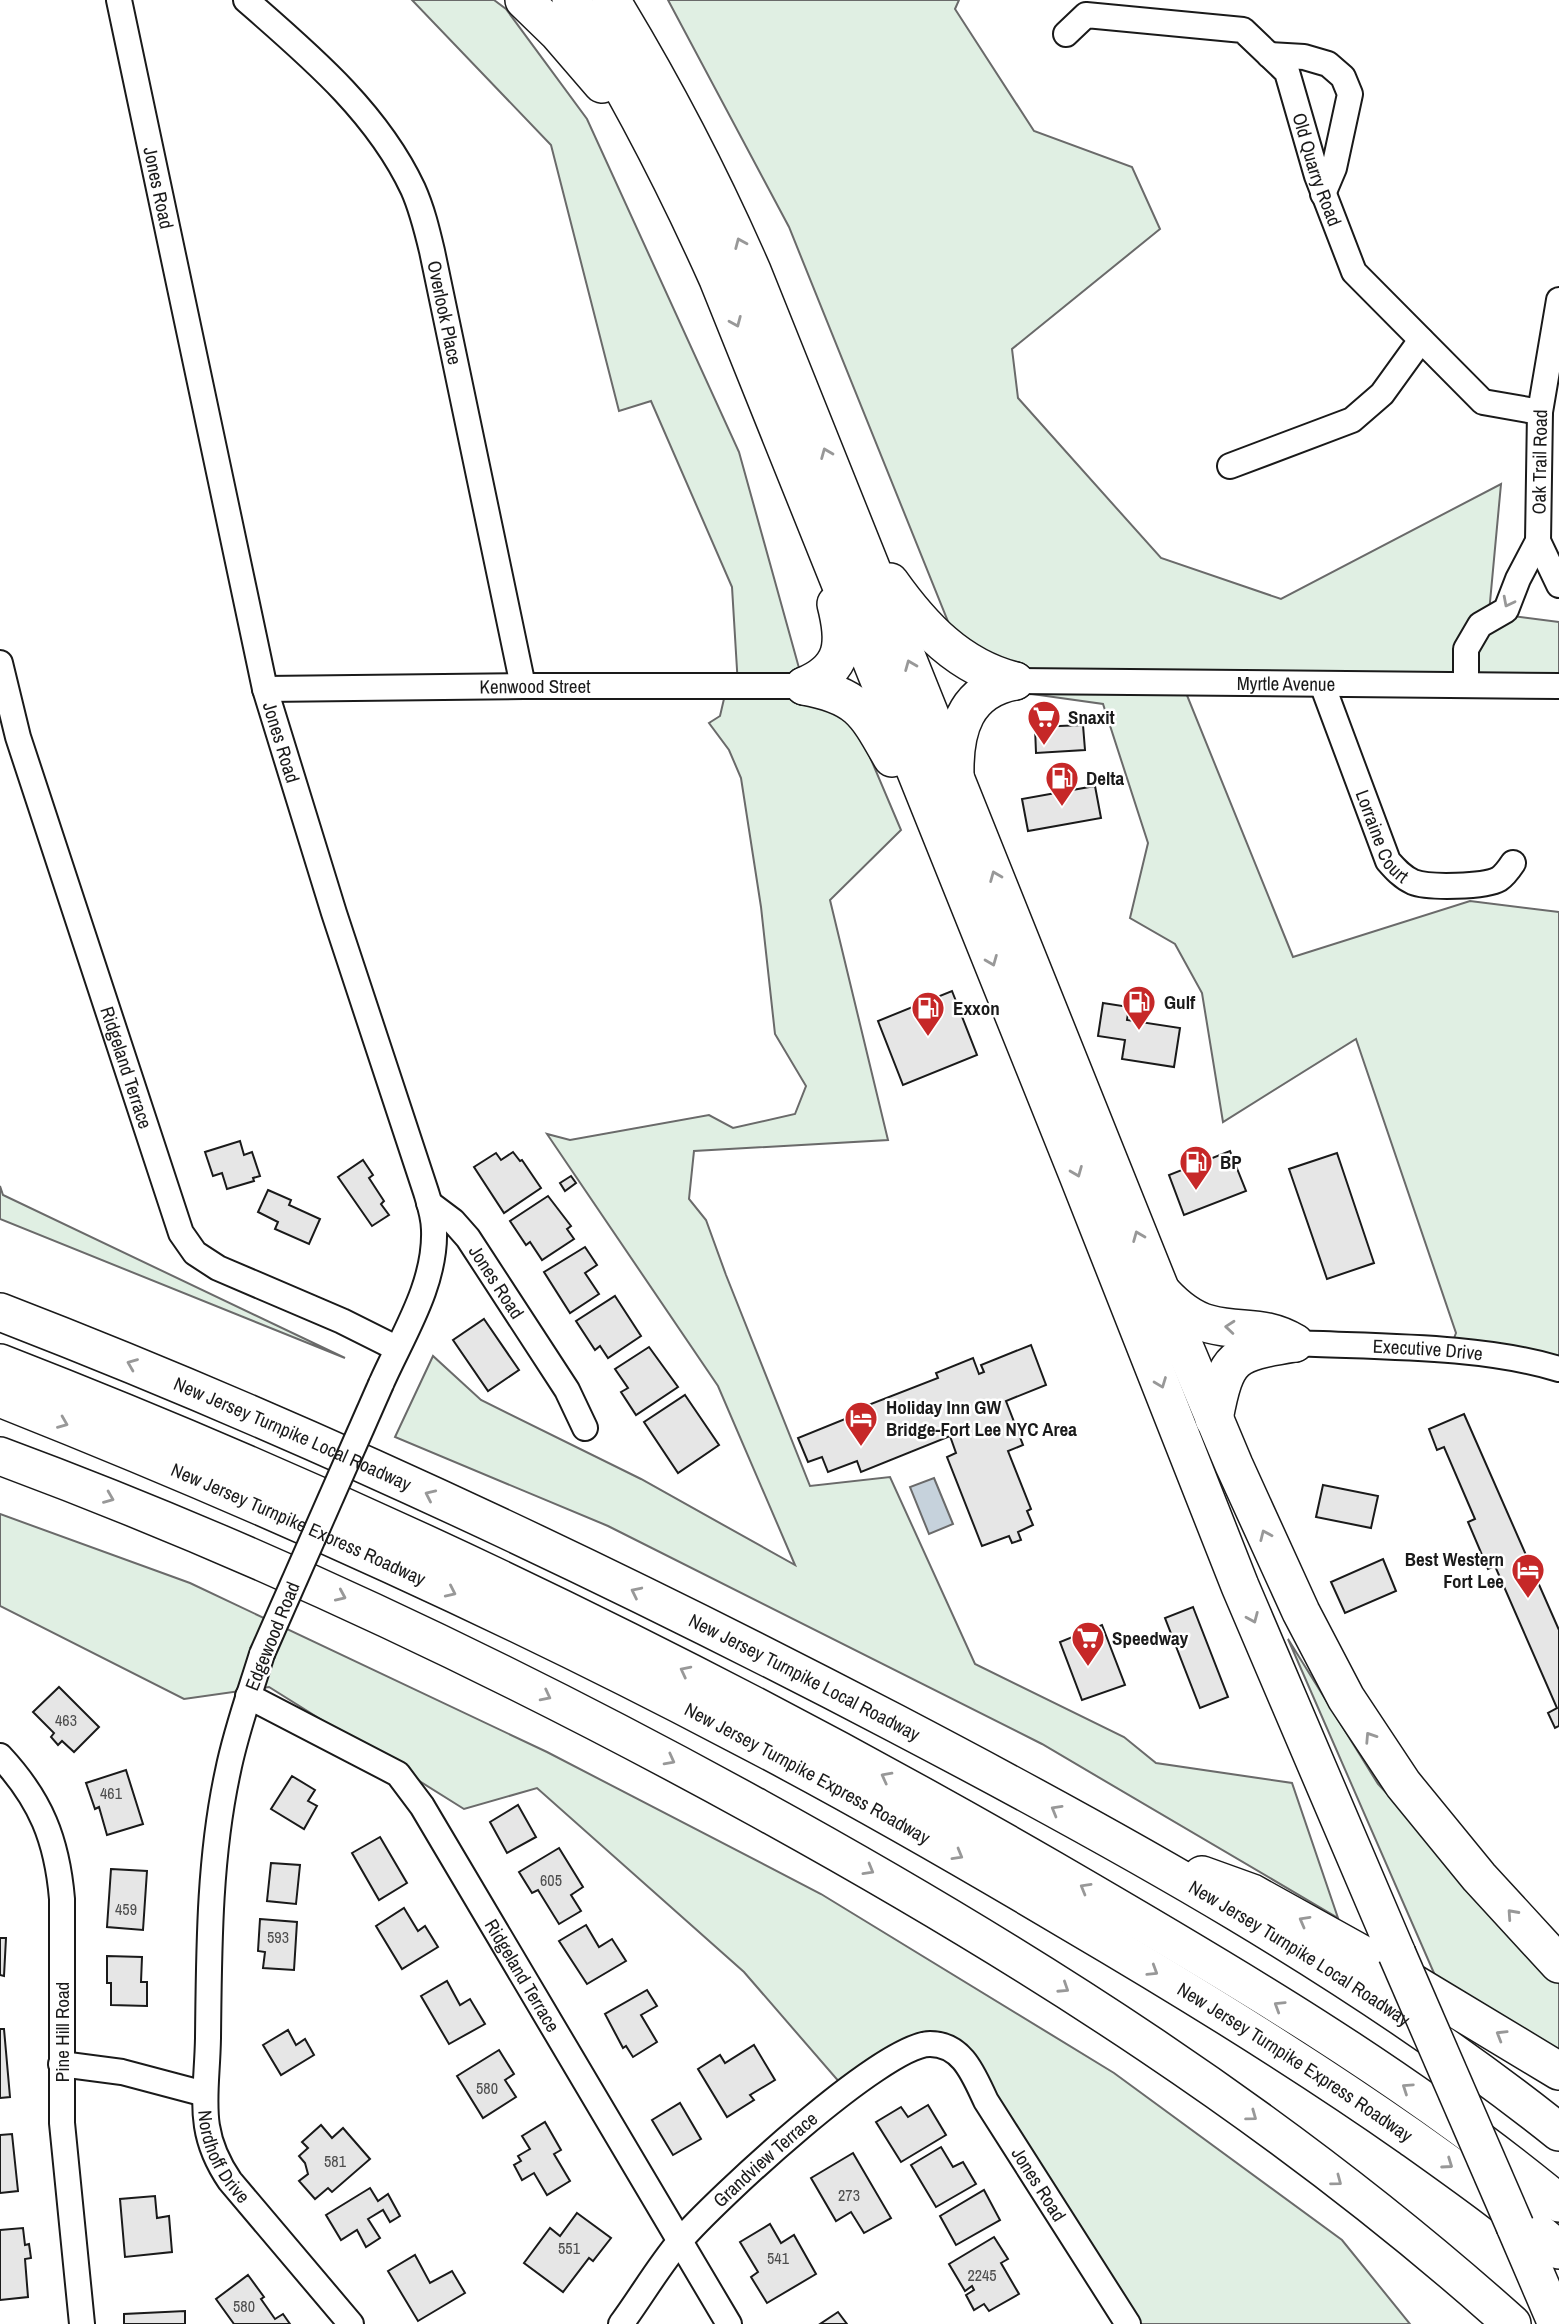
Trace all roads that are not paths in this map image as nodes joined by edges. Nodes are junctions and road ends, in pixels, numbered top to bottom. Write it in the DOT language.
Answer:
graph roads {
  1 [pos="119,0"];
  2 [pos="246,0"];
  3 [pos="524,0"];
  4 [pos="571,0"];
  5 [pos="611,0"];
  6 [pos="1066,34"];
  7 [pos="1269,55"];
  8 [pos="667,169"];
  9 [pos="1324,194"];
  10 [pos="1559,300"];
  11 [pos="1421,340"];
  12 [pos="1540,412"];
  13 [pos="1230,466"];
  14 [pos="826,499"];
  15 [pos="1538,541"];
  16 [pos="1559,585"];
  17 [pos="0,663"];
  18 [pos="1014,681"];
  19 [pos="1322,684"];
  20 [pos="1466,684"];
  21 [pos="804,685"];
  22 [pos="523,686"];
  23 [pos="1559,686"];
  24 [pos="265,689"];
  25 [pos="955,776"];
  26 [pos="1513,863"];
  27 [pos="958,876"];
  28 [pos="429,1203"];
  29 [pos="1161,1291"];
  30 [pos="0,1312"];
  31 [pos="1295,1343"];
  32 [pos="397,1348"];
  33 [pos="0,1363"];
  34 [pos="1559,1369"];
  35 [pos="0,1398"];
  36 [pos="1214,1419"];
  37 [pos="585,1428"];
  38 [pos="0,1456"];
  39 [pos="248,1696"];
  40 [pos="0,1756"];
  41 [pos="1116,1844"];
  42 [pos="1559,1964"];
  43 [pos="947,2048"];
  44 [pos="61,2064"];
  45 [pos="1559,2071"];
  46 [pos="205,2094"];
  47 [pos="1559,2132"];
  48 [pos="1559,2203"];
  49 [pos="1514,2226"];
  50 [pos="680,2241"];
  51 [pos="1559,2250"];
  52 [pos="1559,2284"];
  53 [pos="82,2324"];
  54 [pos="351,2324"];
  55 [pos="621,2324"];
  56 [pos="729,2324"];
  57 [pos="1128,2324"];
  58 [pos="1512,2324"];
  59 [pos="1558,2324"];
  1 -- 24 [label="street, Jones Road"];
  2 -- 22 [label="street, Overlook Place"];
  3 -- 8 [label="highway"];
  4 -- 8 [label="highway"];
  14 -- 5 [label="highway, one-way"];
  6 -- 7 [label="street, Old Quarry Road"];
  7 -- 9 [label="street, Old Quarry Road"];
  7 -- 9 [label="street"];
  8 -- 14 [label="highway, one-way"];
  9 -- 11 [label="street, Old Quarry Road"];
  10 -- 12 [label="street, Oak Trail Road"];
  11 -- 12 [label="street, Old Quarry Road"];
  11 -- 13 [label="street"];
  12 -- 15 [label="street, Oak Trail Road"];
  14 -- 18 [label="highway"];
  14 -- 21 [label="highway"];
  25 -- 14 [label="highway, one-way"];
  14 -- 27 [label="highway"];
  15 -- 16 [label="street"];
  15 -- 20 [label="street, one-way"];
  17 -- 32 [label="street, Ridgeland Terrace"];
  18 -- 19 [label="street, Myrtle Avenue"];
  18 -- 25 [label="highway"];
  19 -- 20 [label="street, Myrtle Avenue"];
  19 -- 26 [label="street, Lorraine Court"];
  20 -- 23 [label="street, Myrtle Avenue"];
  21 -- 22 [label="street, Kenwood Street"];
  21 -- 27 [label="highway"];
  22 -- 24 [label="street, Kenwood Street"];
  24 -- 28 [label="street, Jones Road"];
  29 -- 25 [label="highway, one-way"];
  27 -- 49 [label="highway, one-way, bridge"];
  28 -- 32 [label="street, Edgewood Road"];
  28 -- 37 [label="street, Jones Road"];
  31 -- 29 [label="highway, one-way"];
  29 -- 36 [label="highway"];
  41 -- 30 [label="highway, New Jersey Turnpike Local Roadway, one-way"];
  31 -- 34 [label="street, Executive Drive"];
  31 -- 36 [label="highway"];
  32 -- 39 [label="street, Edgewood Road, bridge"];
  48 -- 33 [label="highway, New Jersey Turnpike Express Roadway, one-way"];
  35 -- 51 [label="highway, New Jersey Turnpike Express Roadway, one-way"];
  42 -- 36 [label="highway, one-way"];
  38 -- 58 [label="highway, one-way"];
  39 -- 46 [label="street, Edgewood Road"];
  39 -- 50 [label="street, Ridgeland Terrace"];
  40 -- 44 [label="street, Pine Hill Road"];
  45 -- 41 [label="highway, one-way"];
  41 -- 47 [label="highway, New Jersey Turnpike Local Roadway"];
  43 -- 50 [label="street, Grandview Terrace"];
  43 -- 57 [label="street, Jones Road"];
  44 -- 46 [label="street, Nordhoff Drive"];
  44 -- 53 [label="street, Pine Hill Road"];
  46 -- 54 [label="street, Nordhoff Drive"];
  49 -- 52 [label="highway"];
  49 -- 59 [label="highway"];
  50 -- 55 [label="street, Grandview Terrace"];
  50 -- 56 [label="street, Ridgeland Terrace"];
}
